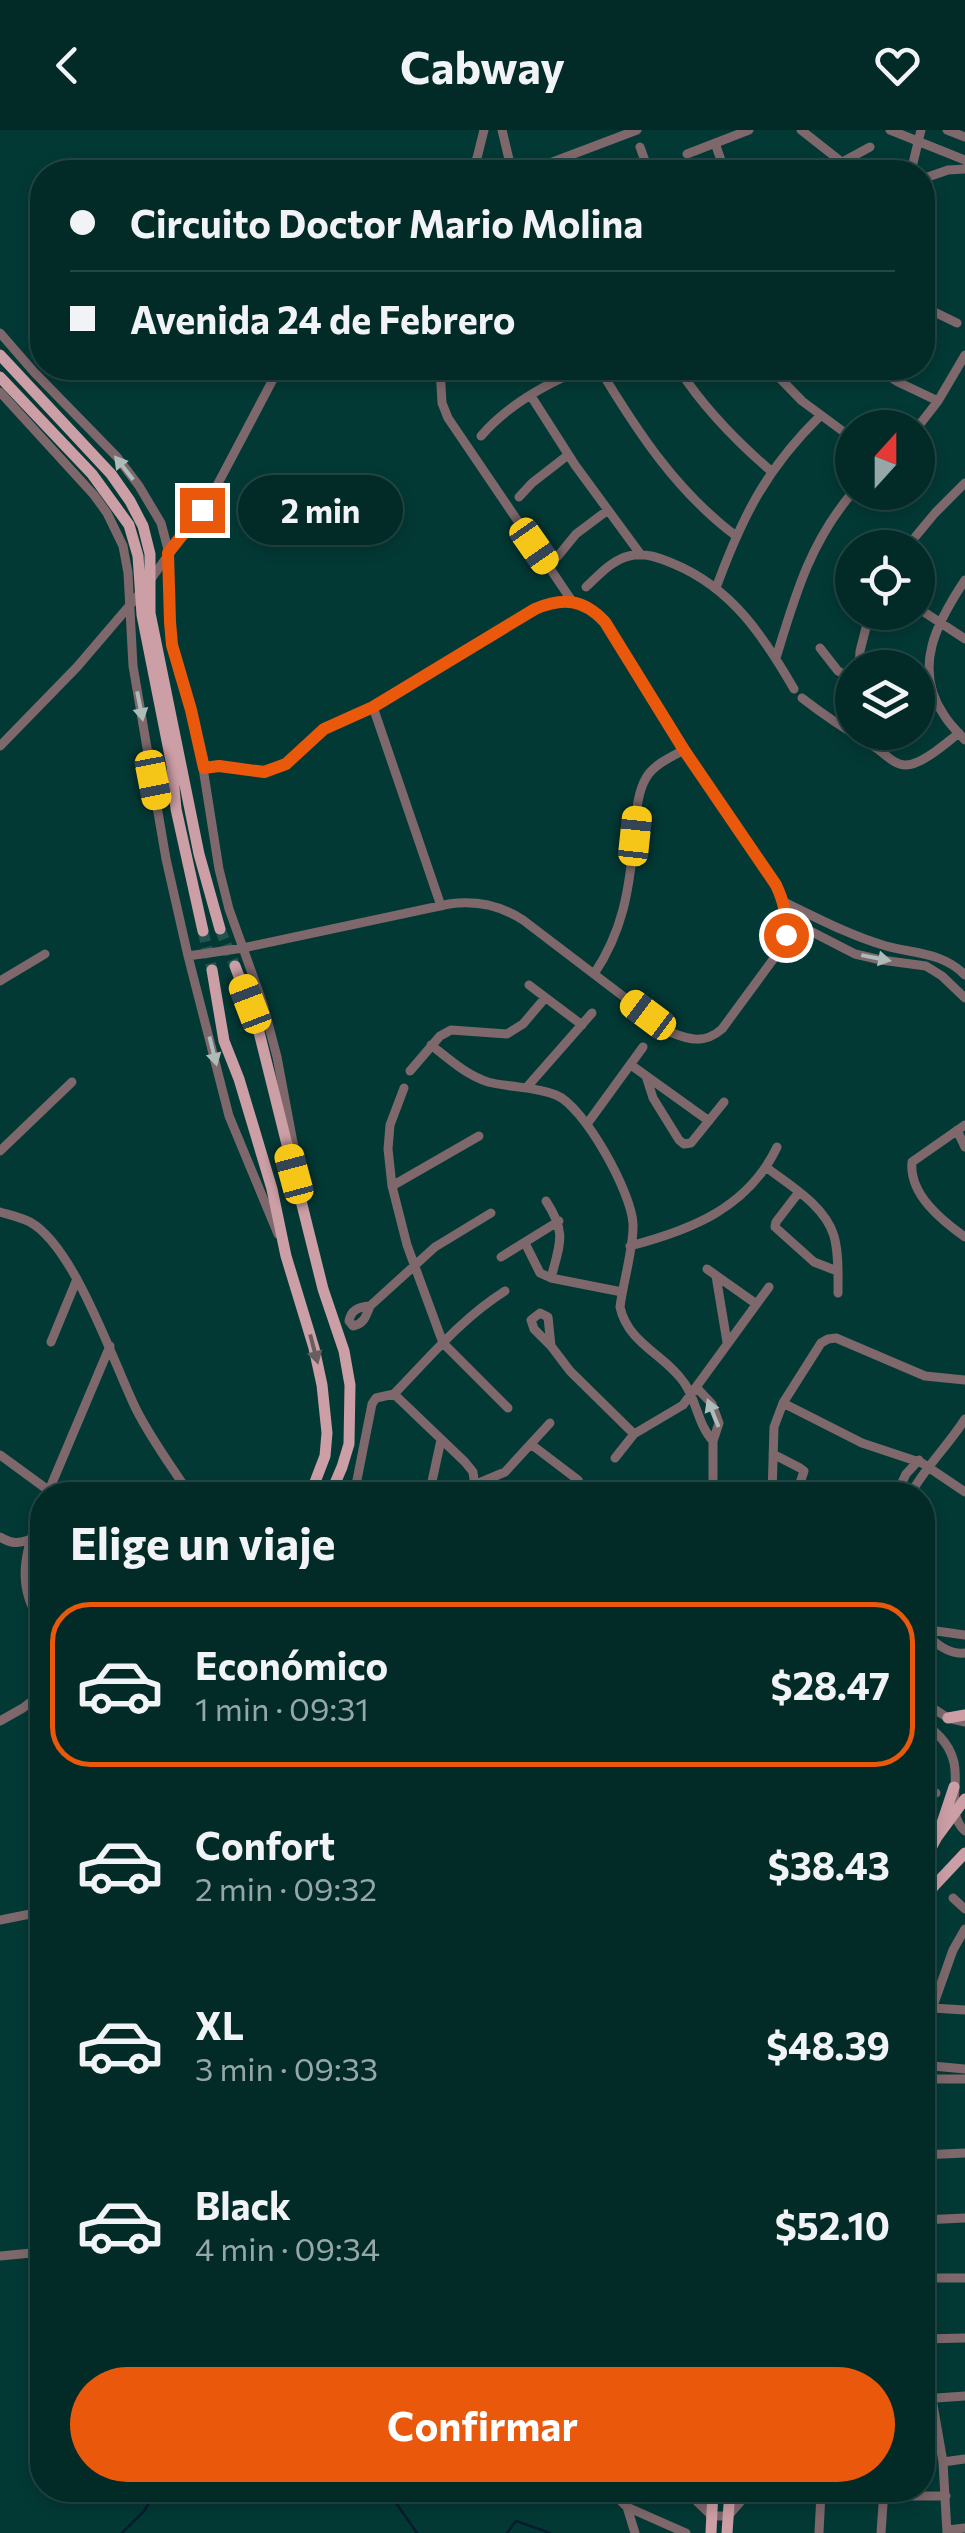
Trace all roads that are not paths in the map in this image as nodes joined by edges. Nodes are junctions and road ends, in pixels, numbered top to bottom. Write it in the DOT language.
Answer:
graph roads {
  1 [pos="484,130"];
  2 [pos="502,130"];
  3 [pos="637,130"];
  4 [pos="750,130"];
  5 [pos="801,130"];
  6 [pos="890,130"];
  7 [pos="922,130"];
  8 [pos="947,130"];
  9 [pos="965,137"];
  10 [pos="917,142"];
  11 [pos="715,143"];
  12 [pos="640,146"];
  13 [pos="870,147"];
  14 [pos="686,154"];
  15 [pos="476,160"];
  16 [pos="509,160"];
  17 [pos="558,160"];
  18 [pos="645,160"];
  19 [pos="721,160"];
  20 [pos="840,160"];
  21 [pos="847,160"];
  22 [pos="914,160"];
  23 [pos="965,160"];
  24 [pos="965,169"];
  25 [pos="935,174"];
  26 [pos="935,312"];
  27 [pos="956,323"];
  28 [pos="0,333"];
  29 [pos="0,355"];
  30 [pos="965,355"];
  31 [pos="30,366"];
  32 [pos="0,377"];
  33 [pos="43,380"];
  34 [pos="273,380"];
  35 [pos="441,380"];
  36 [pos="556,380"];
  37 [pos="606,380"];
  38 [pos="686,380"];
  39 [pos="782,380"];
  40 [pos="895,380"];
  41 [pos="0,392"];
  42 [pos="531,396"];
  43 [pos="938,402"];
  44 [pos="932,410"];
  45 [pos="820,416"];
  46 [pos="835,426"];
  47 [pos="481,436"];
  48 [pos="568,456"];
  49 [pos="771,472"];
  50 [pos="965,483"];
  51 [pos="518,497"];
  52 [pos="608,510"];
  53 [pos="838,510"];
  54 [pos="921,530"];
  55 [pos="736,536"];
  56 [pos="168,553"];
  57 [pos="144,555"];
  58 [pos="641,555"];
  59 [pos="558,556"];
  60 [pos="965,580"];
  61 [pos="586,587"];
  62 [pos="716,588"];
  63 [pos="572,601"];
  64 [pos="129,609"];
  65 [pos="146,614"];
  66 [pos="935,618"];
  67 [pos="940,621"];
  68 [pos="965,640"];
  69 [pos="820,648"];
  70 [pos="776,658"];
  71 [pos="835,668"];
  72 [pos="794,689"];
  73 [pos="802,698"];
  74 [pos="373,707"];
  75 [pos="835,723"];
  76 [pos="962,736"];
  77 [pos="0,746"];
  78 [pos="684,750"];
  79 [pos="878,750"];
  80 [pos="204,768"];
  81 [pos="784,902"];
  82 [pos="441,906"];
  83 [pos="787,919"];
  84 [pos="822,920"];
  85 [pos="220,928"];
  86 [pos="204,931"];
  87 [pos="815,933"];
  88 [pos="243,948"];
  89 [pos="44,954"];
  90 [pos="188,956"];
  91 [pos="234,966"];
  92 [pos="212,970"];
  93 [pos="594,974"];
  94 [pos="965,975"];
  95 [pos="0,981"];
  96 [pos="529,985"];
  97 [pos="545,998"];
  98 [pos="965,998"];
  99 [pos="592,1013"];
  100 [pos="582,1025"];
  101 [pos="431,1045"];
  102 [pos="643,1048"];
  103 [pos="631,1065"];
  104 [pos="410,1071"];
  105 [pos="646,1076"];
  106 [pos="72,1082"];
  107 [pos="527,1087"];
  108 [pos="404,1088"];
  109 [pos="724,1102"];
  110 [pos="709,1121"];
  111 [pos="587,1124"];
  112 [pos="961,1127"];
  113 [pos="479,1136"];
  114 [pos="777,1146"];
  115 [pos="965,1147"];
  116 [pos="0,1151"];
  117 [pos="767,1168"];
  118 [pos="392,1186"];
  119 [pos="800,1192"];
  120 [pos="546,1201"];
  121 [pos="305,1211"];
  122 [pos="0,1212"];
  123 [pos="491,1213"];
  124 [pos="559,1222"];
  125 [pos="965,1237"];
  126 [pos="525,1243"];
  127 [pos="630,1246"];
  128 [pos="286,1256"];
  129 [pos="501,1257"];
  130 [pos="415,1266"];
  131 [pos="838,1271"];
  132 [pos="550,1278"];
  133 [pos="76,1279"];
  134 [pos="769,1287"];
  135 [pos="505,1291"];
  136 [pos="622,1292"];
  137 [pos="838,1293"];
  138 [pos="756,1304"];
  139 [pos="370,1306"];
  140 [pos="51,1342"];
  141 [pos="728,1343"];
  142 [pos="443,1344"];
  143 [pos="110,1346"];
  144 [pos="551,1346"];
  145 [pos="965,1380"];
  146 [pos="694,1392"];
  147 [pos="394,1394"];
  148 [pos="783,1403"];
  149 [pos="508,1408"];
  150 [pos="965,1419"];
  151 [pos="550,1422"];
  152 [pos="634,1434"];
  153 [pos="441,1440"];
  154 [pos="713,1441"];
  155 [pos="532,1445"];
  156 [pos="773,1454"];
  157 [pos="0,1456"];
  158 [pos="936,1456"];
  159 [pos="615,1458"];
  160 [pos="916,1460"];
  161 [pos="928,1466"];
  162 [pos="33,1482"];
  163 [pos="52,1482"];
  164 [pos="182,1482"];
  165 [pos="315,1482"];
  166 [pos="336,1482"];
  167 [pos="357,1482"];
  168 [pos="432,1482"];
  169 [pos="474,1482"];
  170 [pos="489,1482"];
  171 [pos="578,1482"];
  172 [pos="713,1482"];
  173 [pos="772,1482"];
  174 [pos="801,1482"];
  175 [pos="902,1482"];
  176 [pos="918,1482"];
  177 [pos="965,1492"];
  178 [pos="0,1538"];
  179 [pos="30,1539"];
  180 [pos="30,1601"];
  181 [pos="935,1632"];
  182 [pos="965,1635"];
  183 [pos="935,1642"];
  184 [pos="965,1652"];
  185 [pos="30,1702"];
  186 [pos="935,1710"];
  187 [pos="948,1718"];
  188 [pos="965,1719"];
  189 [pos="0,1721"];
  190 [pos="935,1732"];
  191 [pos="954,1787"];
  192 [pos="965,1799"];
  193 [pos="954,1813"];
  194 [pos="965,1831"];
  195 [pos="937,1837"];
  196 [pos="935,1841"];
  197 [pos="965,1853"];
  198 [pos="935,1885"];
  199 [pos="952,1898"];
  200 [pos="965,1909"];
  201 [pos="30,1914"];
  202 [pos="0,1920"];
  203 [pos="965,1929"];
  204 [pos="935,2000"];
  205 [pos="935,2008"];
  206 [pos="965,2010"];
  207 [pos="935,2066"];
  208 [pos="965,2068"];
  209 [pos="935,2079"];
  210 [pos="965,2079"];
  211 [pos="965,2153"];
  212 [pos="935,2154"];
  213 [pos="965,2218"];
  214 [pos="935,2219"];
  215 [pos="30,2253"];
  216 [pos="0,2256"];
  217 [pos="935,2278"];
  218 [pos="965,2278"];
  219 [pos="965,2338"];
  220 [pos="935,2339"];
  221 [pos="965,2396"];
  222 [pos="935,2398"];
  223 [pos="935,2430"];
  224 [pos="965,2459"];
  225 [pos="943,2462"];
  226 [pos="935,2495"];
  227 [pos="946,2496"];
  228 [pos="621,2502"];
  229 [pos="698,2502"];
  230 [pos="713,2502"];
  231 [pos="729,2502"];
  232 [pos="740,2502"];
  233 [pos="822,2502"];
  234 [pos="883,2502"];
  235 [pos="626,2507"];
  236 [pos="712,2516"];
  237 [pos="728,2516"];
  238 [pos="965,2528"];
  239 [pos="947,2531"];
  240 [pos="635,2533"];
  241 [pos="686,2533"];
  242 [pos="710,2533"];
  243 [pos="727,2533"];
  244 [pos="819,2533"];
  245 [pos="880,2533"];
  1 -- 15 [label="street"];
  2 -- 16 [label="street"];
  3 -- 17 [label="street"];
  4 -- 11 [label="street"];
  5 -- 20 [label="street"];
  6 -- 10 [label="street"];
  7 -- 10 [label="street"];
  8 -- 9 [label="street"];
  10 -- 22 [label="street"];
  10 -- 23 [label="street"];
  11 -- 14 [label="street"];
  11 -- 19 [label="street"];
  12 -- 18 [label="street"];
  13 -- 21 [label="street"];
  24 -- 25 [label="street"];
  26 -- 27 [label="street"];
  31 -- 28 [label="street, one-way"];
  29 -- 57 [label="main road"];
  30 -- 43 [label="street"];
  32 -- 57 [label="main road"];
  56 -- 33 [label="street, one-way"];
  34 -- 56 [label="street"];
  35 -- 63 [label="street"];
  36 -- 42 [label="street"];
  37 -- 55 [label="street"];
  38 -- 49 [label="street"];
  39 -- 45 [label="street"];
  40 -- 43 [label="street"];
  41 -- 64 [label="street"];
  42 -- 47 [label="street"];
  42 -- 48 [label="street"];
  43 -- 44 [label="street"];
  45 -- 46 [label="street"];
  45 -- 49 [label="street"];
  48 -- 51 [label="street"];
  48 -- 52 [label="street"];
  49 -- 55 [label="street"];
  50 -- 54 [label="street"];
  52 -- 58 [label="street"];
  52 -- 59 [label="street"];
  53 -- 70 [label="street"];
  55 -- 62 [label="street"];
  56 -- 64 [label="street"];
  56 -- 80 [label="street"];
  57 -- 65 [label="main road"];
  58 -- 61 [label="street"];
  58 -- 62 [label="street"];
  60 -- 67 [label="street"];
  62 -- 70 [label="street"];
  63 -- 74 [label="street"];
  63 -- 78 [label="street"];
  64 -- 77 [label="street"];
  64 -- 90 [label="street, one-way"];
  65 -- 85 [label="main road"];
  65 -- 86 [label="main road"];
  66 -- 67 [label="street"];
  67 -- 68 [label="street"];
  67 -- 76 [label="street"];
  69 -- 71 [label="street"];
  70 -- 72 [label="street"];
  73 -- 75 [label="street"];
  74 -- 80 [label="street"];
  74 -- 82 [label="street"];
  76 -- 79 [label="street"];
  78 -- 81 [label="street"];
  78 -- 93 [label="street"];
  80 -- 88 [label="street"];
  81 -- 83 [label="street"];
  81 -- 84 [label="street"];
  82 -- 88 [label="street"];
  82 -- 93 [label="street"];
  83 -- 87 [label="street"];
  83 -- 93 [label="street"];
  84 -- 87 [label="street"];
  84 -- 94 [label="street"];
  87 -- 98 [label="street, one-way"];
  88 -- 90 [label="street"];
  88 -- 121 [label="street"];
  89 -- 95 [label="street"];
  90 -- 128 [label="street, one-way"];
  91 -- 121 [label="main road"];
  92 -- 128 [label="main road"];
  96 -- 97 [label="street"];
  97 -- 100 [label="street"];
  97 -- 101 [label="street"];
  99 -- 100 [label="street"];
  100 -- 107 [label="street"];
  101 -- 104 [label="street"];
  101 -- 107 [label="street"];
  102 -- 103 [label="street"];
  103 -- 105 [label="street"];
  103 -- 111 [label="street"];
  105 -- 110 [label="street"];
  105 -- 110 [label="street"];
  106 -- 116 [label="street"];
  107 -- 111 [label="street"];
  108 -- 118 [label="street"];
  109 -- 110 [label="street"];
  111 -- 127 [label="street"];
  112 -- 115 [label="street"];
  112 -- 125 [label="street"];
  113 -- 118 [label="street"];
  114 -- 117 [label="street"];
  117 -- 119 [label="street"];
  117 -- 127 [label="street"];
  118 -- 130 [label="street"];
  119 -- 131 [label="street"];
  119 -- 131 [label="street"];
  120 -- 124 [label="street"];
  121 -- 166 [label="main road"];
  122 -- 133 [label="street"];
  123 -- 130 [label="street"];
  124 -- 126 [label="street"];
  124 -- 132 [label="street"];
  126 -- 129 [label="street"];
  126 -- 132 [label="street"];
  127 -- 136 [label="street"];
  128 -- 165 [label="main road, one-way"];
  130 -- 139 [label="street"];
  130 -- 142 [label="street"];
  131 -- 137 [label="street"];
  132 -- 136 [label="street"];
  133 -- 140 [label="street"];
  133 -- 143 [label="street"];
  134 -- 138 [label="street"];
  135 -- 142 [label="street"];
  136 -- 146 [label="street"];
  138 -- 141 [label="street"];
  138 -- 141 [label="street"];
  141 -- 146 [label="street"];
  142 -- 147 [label="street"];
  142 -- 149 [label="street"];
  143 -- 163 [label="street"];
  143 -- 164 [label="street"];
  144 -- 152 [label="street"];
  145 -- 148 [label="street"];
  146 -- 152 [label="street"];
  146 -- 154 [label="street"];
  154 -- 146 [label="street, one-way"];
  147 -- 153 [label="street"];
  147 -- 167 [label="street"];
  148 -- 156 [label="street"];
  148 -- 160 [label="street"];
  150 -- 158 [label="street"];
  151 -- 155 [label="street"];
  152 -- 159 [label="street"];
  153 -- 168 [label="street"];
  153 -- 169 [label="street"];
  154 -- 172 [label="street"];
  155 -- 170 [label="street"];
  155 -- 171 [label="street"];
  156 -- 173 [label="street"];
  156 -- 174 [label="street"];
  157 -- 162 [label="street"];
  158 -- 160 [label="street"];
  158 -- 161 [label="street"];
  160 -- 161 [label="street"];
  160 -- 175 [label="street"];
  161 -- 176 [label="street"];
  161 -- 177 [label="street"];
  178 -- 179 [label="street"];
  179 -- 180 [label="street"];
  181 -- 182 [label="street"];
  183 -- 184 [label="street"];
  185 -- 189 [label="street"];
  186 -- 187 [label="street"];
  187 -- 188 [label="main road"];
  190 -- 191 [label="street"];
  191 -- 193 [label="street"];
  191 -- 195 [label="main road"];
  192 -- 193 [label="main road"];
  193 -- 194 [label="street"];
  193 -- 195 [label="main road"];
  195 -- 196 [label="main road"];
  197 -- 198 [label="main road"];
  199 -- 200 [label="street"];
  201 -- 202 [label="street"];
  203 -- 204 [label="street"];
  205 -- 206 [label="street"];
  207 -- 208 [label="street"];
  209 -- 210 [label="street"];
  211 -- 212 [label="street"];
  213 -- 214 [label="street"];
  215 -- 216 [label="street"];
  217 -- 218 [label="street"];
  219 -- 220 [label="street"];
  221 -- 222 [label="street"];
  223 -- 225 [label="street"];
  224 -- 225 [label="street"];
  225 -- 227 [label="street"];
  226 -- 227 [label="street"];
  227 -- 239 [label="street"];
  228 -- 235 [label="street"];
  229 -- 236 [label="street"];
  230 -- 236 [label="main road"];
  231 -- 237 [label="main road"];
  232 -- 237 [label="street"];
  233 -- 244 [label="street"];
  234 -- 245 [label="street"];
  235 -- 240 [label="street"];
  235 -- 241 [label="street"];
  236 -- 237 [label="street"];
  236 -- 242 [label="main road"];
  237 -- 243 [label="main road"];
  238 -- 239 [label="street"];
}
